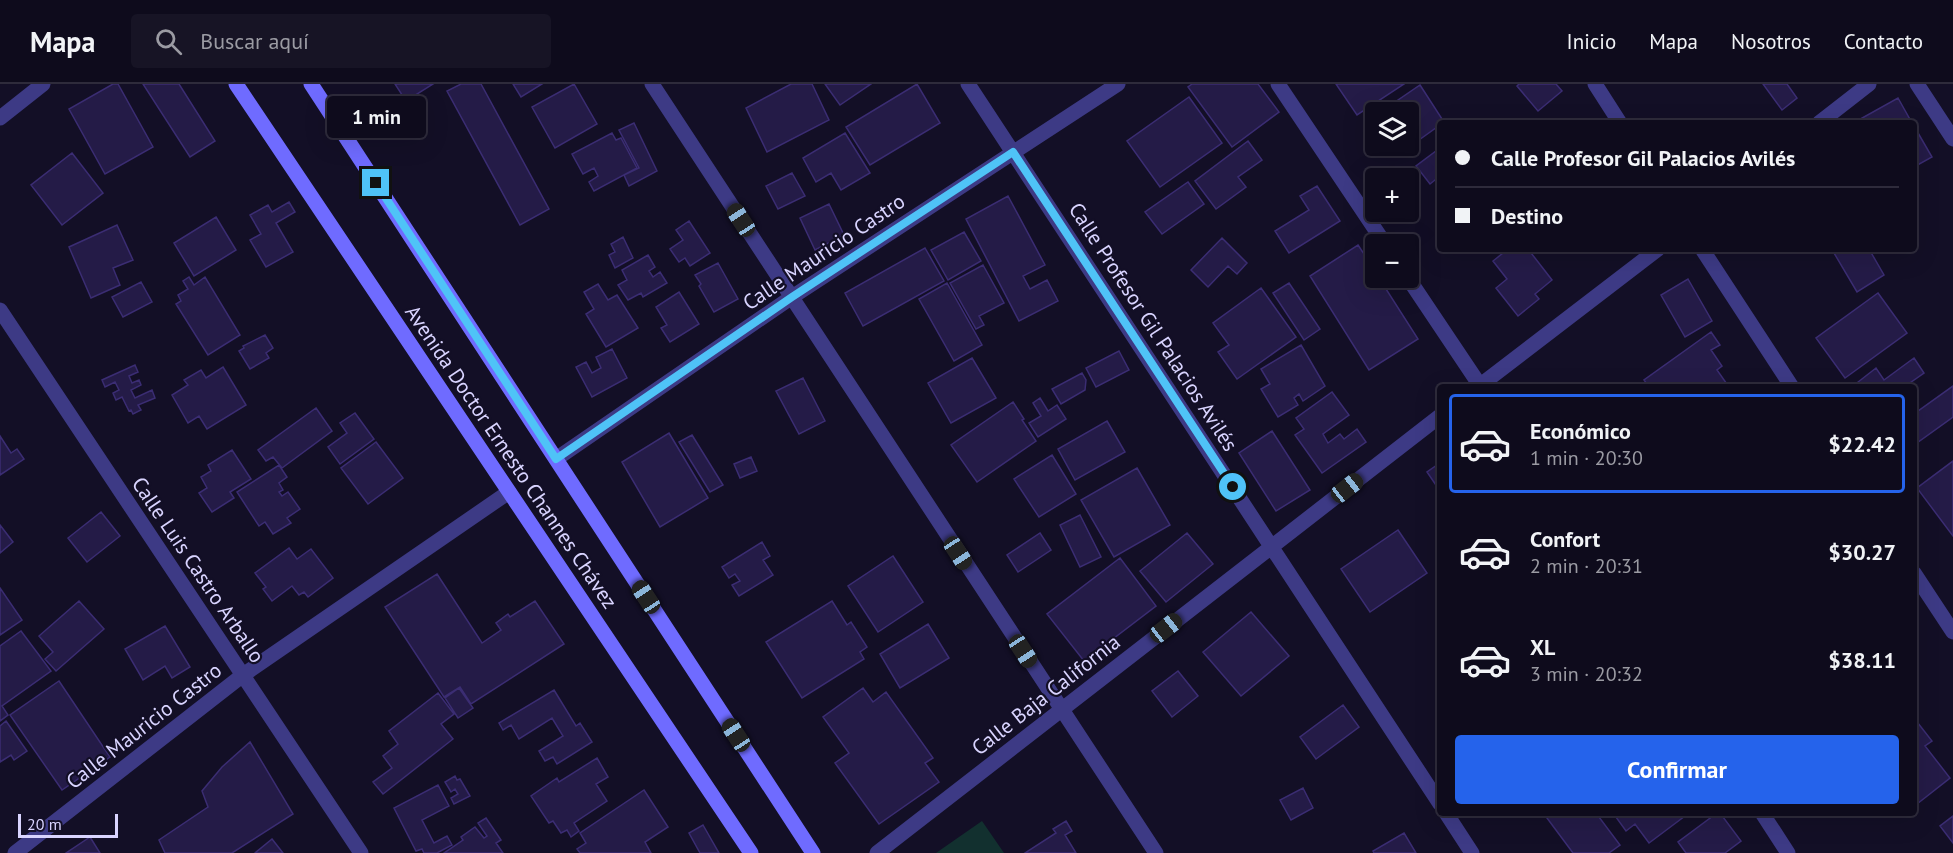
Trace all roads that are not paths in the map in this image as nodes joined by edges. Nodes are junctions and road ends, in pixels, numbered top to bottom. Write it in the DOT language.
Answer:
graph roads {
  1 [pos="43,84"];
  2 [pos="236,84"];
  3 [pos="311,84"];
  4 [pos="652,84"];
  5 [pos="968,84"];
  6 [pos="1118,84"];
  7 [pos="1278,84"];
  8 [pos="1595,84"];
  9 [pos="1869,84"];
  10 [pos="1917,84"];
  11 [pos="0,118"];
  12 [pos="1618,120"];
  13 [pos="1823,120"];
  14 [pos="1953,139"];
  15 [pos="1013,152"];
  16 [pos="1379,234"];
  17 [pos="1654,252"];
  18 [pos="1704,252"];
  19 [pos="1415,288"];
  20 [pos="792,297"];
  21 [pos="0,310"];
  22 [pos="1479,384"];
  23 [pos="1483,384"];
  24 [pos="1790,384"];
  25 [pos="1437,418"];
  26 [pos="556,459"];
  27 [pos="509,492"];
  28 [pos="1272,546"];
  29 [pos="1917,578"];
  30 [pos="1953,632"];
  31 [pos="243,675"];
  32 [pos="1061,710"];
  33 [pos="1437,799"];
  34 [pos="1448,816"];
  35 [pos="1764,816"];
  36 [pos="15,853"];
  37 [pos="361,853"];
  38 [pos="751,853"];
  39 [pos="813,853"];
  40 [pos="877,853"];
  41 [pos="1156,853"];
  42 [pos="1472,853"];
  43 [pos="1788,853"];
  1 -- 11 [label="street"];
  2 -- 27 [label="street, Avenida Doctor Ernesto Channes Chávez"];
  3 -- 26 [label="street, Avenida Doctor Ernesto Channes Chávez"];
  4 -- 20 [label="street"];
  5 -- 15 [label="street, Calle Profesor Gil Palacios Avilés"];
  6 -- 15 [label="street, Calle Mauricio Castro"];
  7 -- 16 [label="street"];
  8 -- 12 [label="street"];
  9 -- 13 [label="street"];
  10 -- 14 [label="street"];
  15 -- 20 [label="street, Calle Mauricio Castro"];
  15 -- 28 [label="street, Calle Profesor Gil Palacios Avilés"];
  17 -- 23 [label="street"];
  18 -- 24 [label="street"];
  19 -- 22 [label="street"];
  20 -- 26 [label="street, Calle Mauricio Castro"];
  20 -- 32 [label="street"];
  21 -- 31 [label="street, Calle Luis Castro Arballo"];
  25 -- 28 [label="street, Calle Baja California"];
  26 -- 39 [label="street, Avenida Doctor Ernesto Channes Chávez"];
  27 -- 31 [label="street, Calle Mauricio Castro"];
  27 -- 38 [label="street, Avenida Doctor Ernesto Channes Chávez"];
  28 -- 32 [label="street, Calle Baja California"];
  28 -- 33 [label="street, Calle Profesor Gil Palacios Avilés"];
  29 -- 30 [label="street"];
  31 -- 36 [label="street, Calle Mauricio Castro"];
  31 -- 37 [label="street, Calle Luis Castro Arballo"];
  32 -- 40 [label="street, Calle Baja California"];
  32 -- 41 [label="street"];
  34 -- 42 [label="street"];
  35 -- 43 [label="street"];
}
